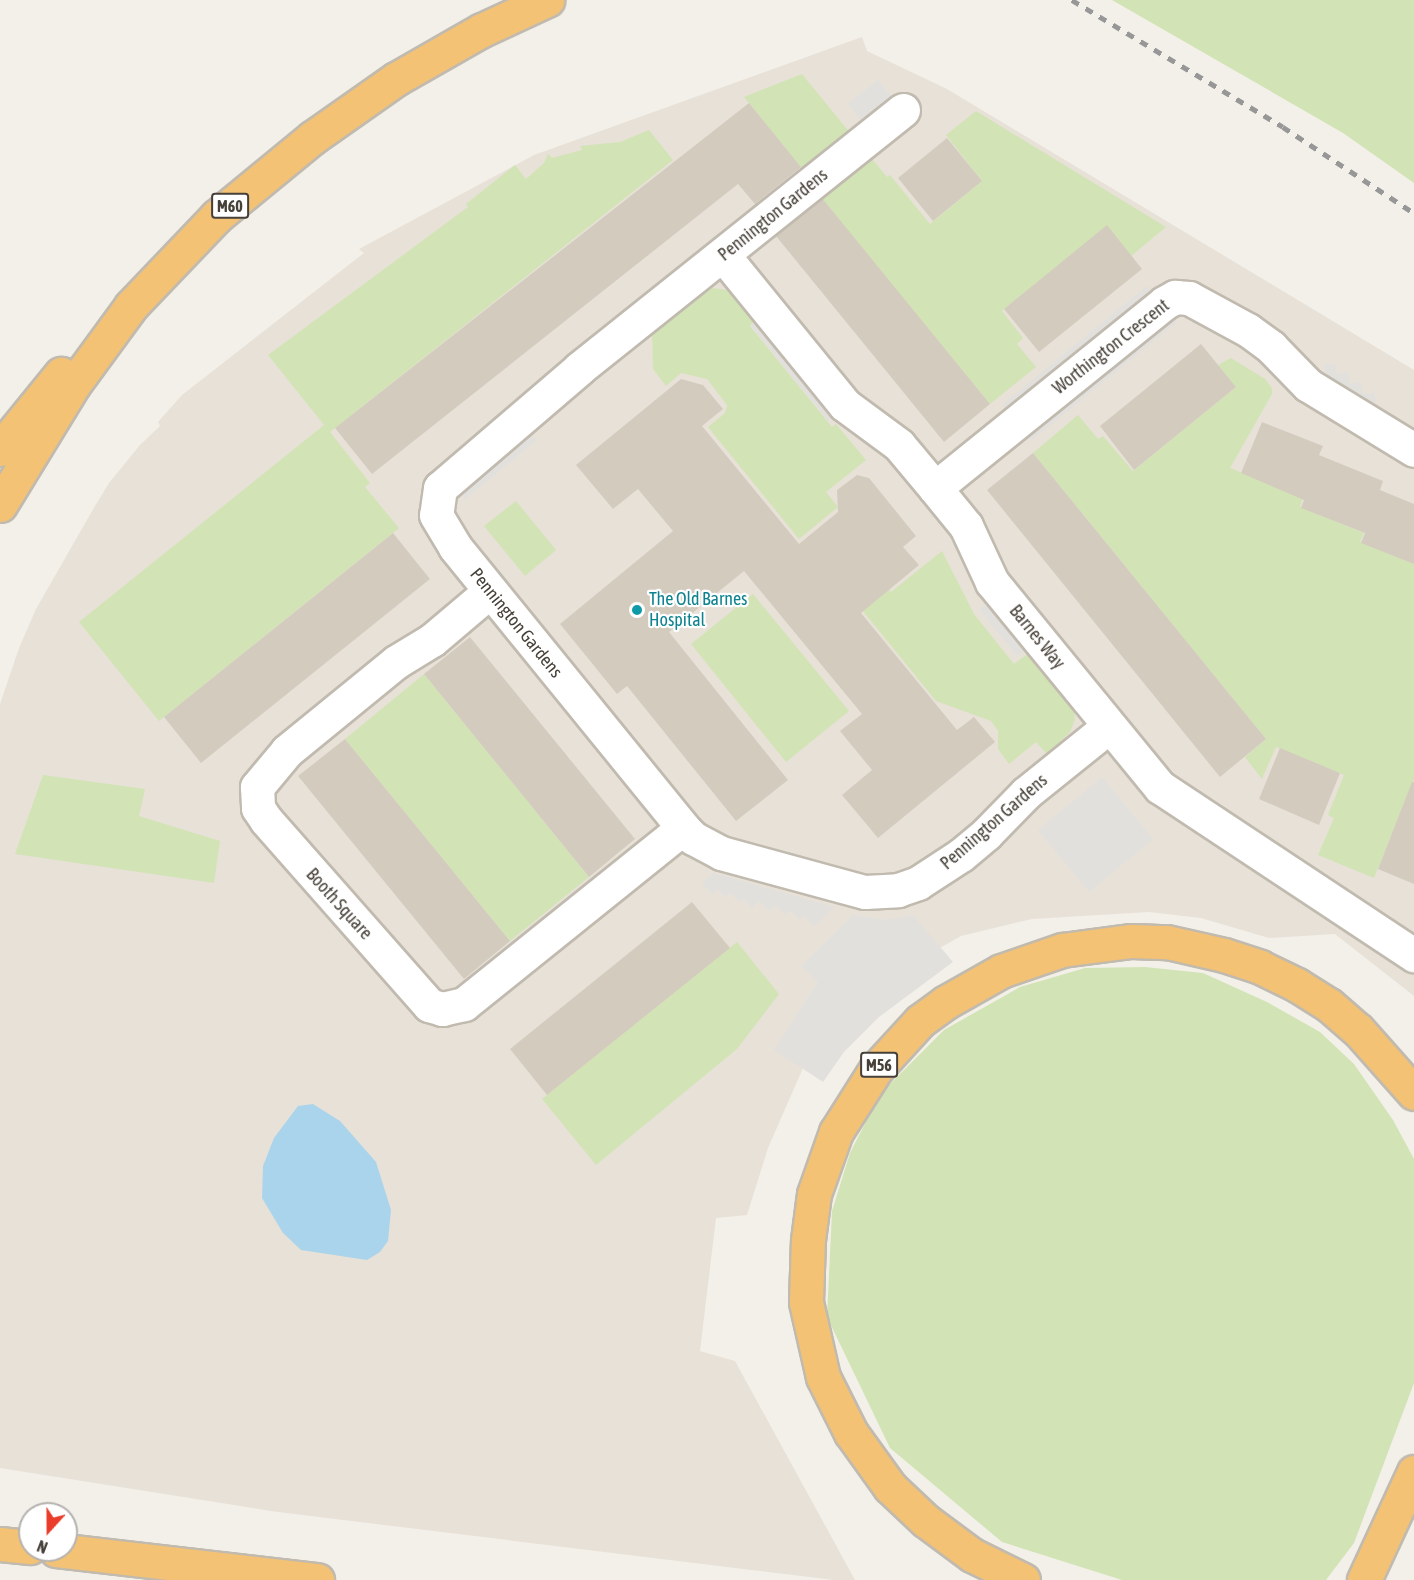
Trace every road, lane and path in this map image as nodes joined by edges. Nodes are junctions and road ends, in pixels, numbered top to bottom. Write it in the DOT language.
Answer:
graph roads {
  1 [pos="547,0"];
  2 [pos="903,110"];
  3 [pos="723,255"];
  4 [pos="131,306"];
  5 [pos="0,449"];
  6 [pos="1414,450"];
  7 [pos="935,488"];
  8 [pos="0,505"];
  9 [pos="490,591"];
  10 [pos="1108,727"];
  11 [pos="683,828"];
  12 [pos="1414,955"];
  13 [pos="1414,1093"];
  14 [pos="1414,1472"];
  15 [pos="0,1544"];
  16 [pos="18,1546"];
  17 [pos="78,1553"];
  18 [pos="1368,1571"];
  19 [pos="317,1580"];
  20 [pos="1023,1580"];
  1 -- 4 [label="highway, M60"];
  2 -- 3 [label="street, Pennington Gardens"];
  3 -- 7 [label="street, Barnes Way"];
  3 -- 9 [label="street, Pennington Gardens"];
  4 -- 5 [label="highway, M60"];
  4 -- 8 [label="highway, M60"];
  6 -- 7 [label="street, Worthington Crescent"];
  7 -- 10 [label="street, Barnes Way"];
  9 -- 11 [label="street, Pennington Gardens"];
  9 -- 11 [label="street, Booth Square"];
  10 -- 11 [label="street, Pennington Gardens"];
  10 -- 12 [label="street, Barnes Way"];
  13 -- 20 [label="highway, M56"];
  14 -- 18 [label="highway"];
  15 -- 16 [label="highway"];
  17 -- 19 [label="highway"];
}
